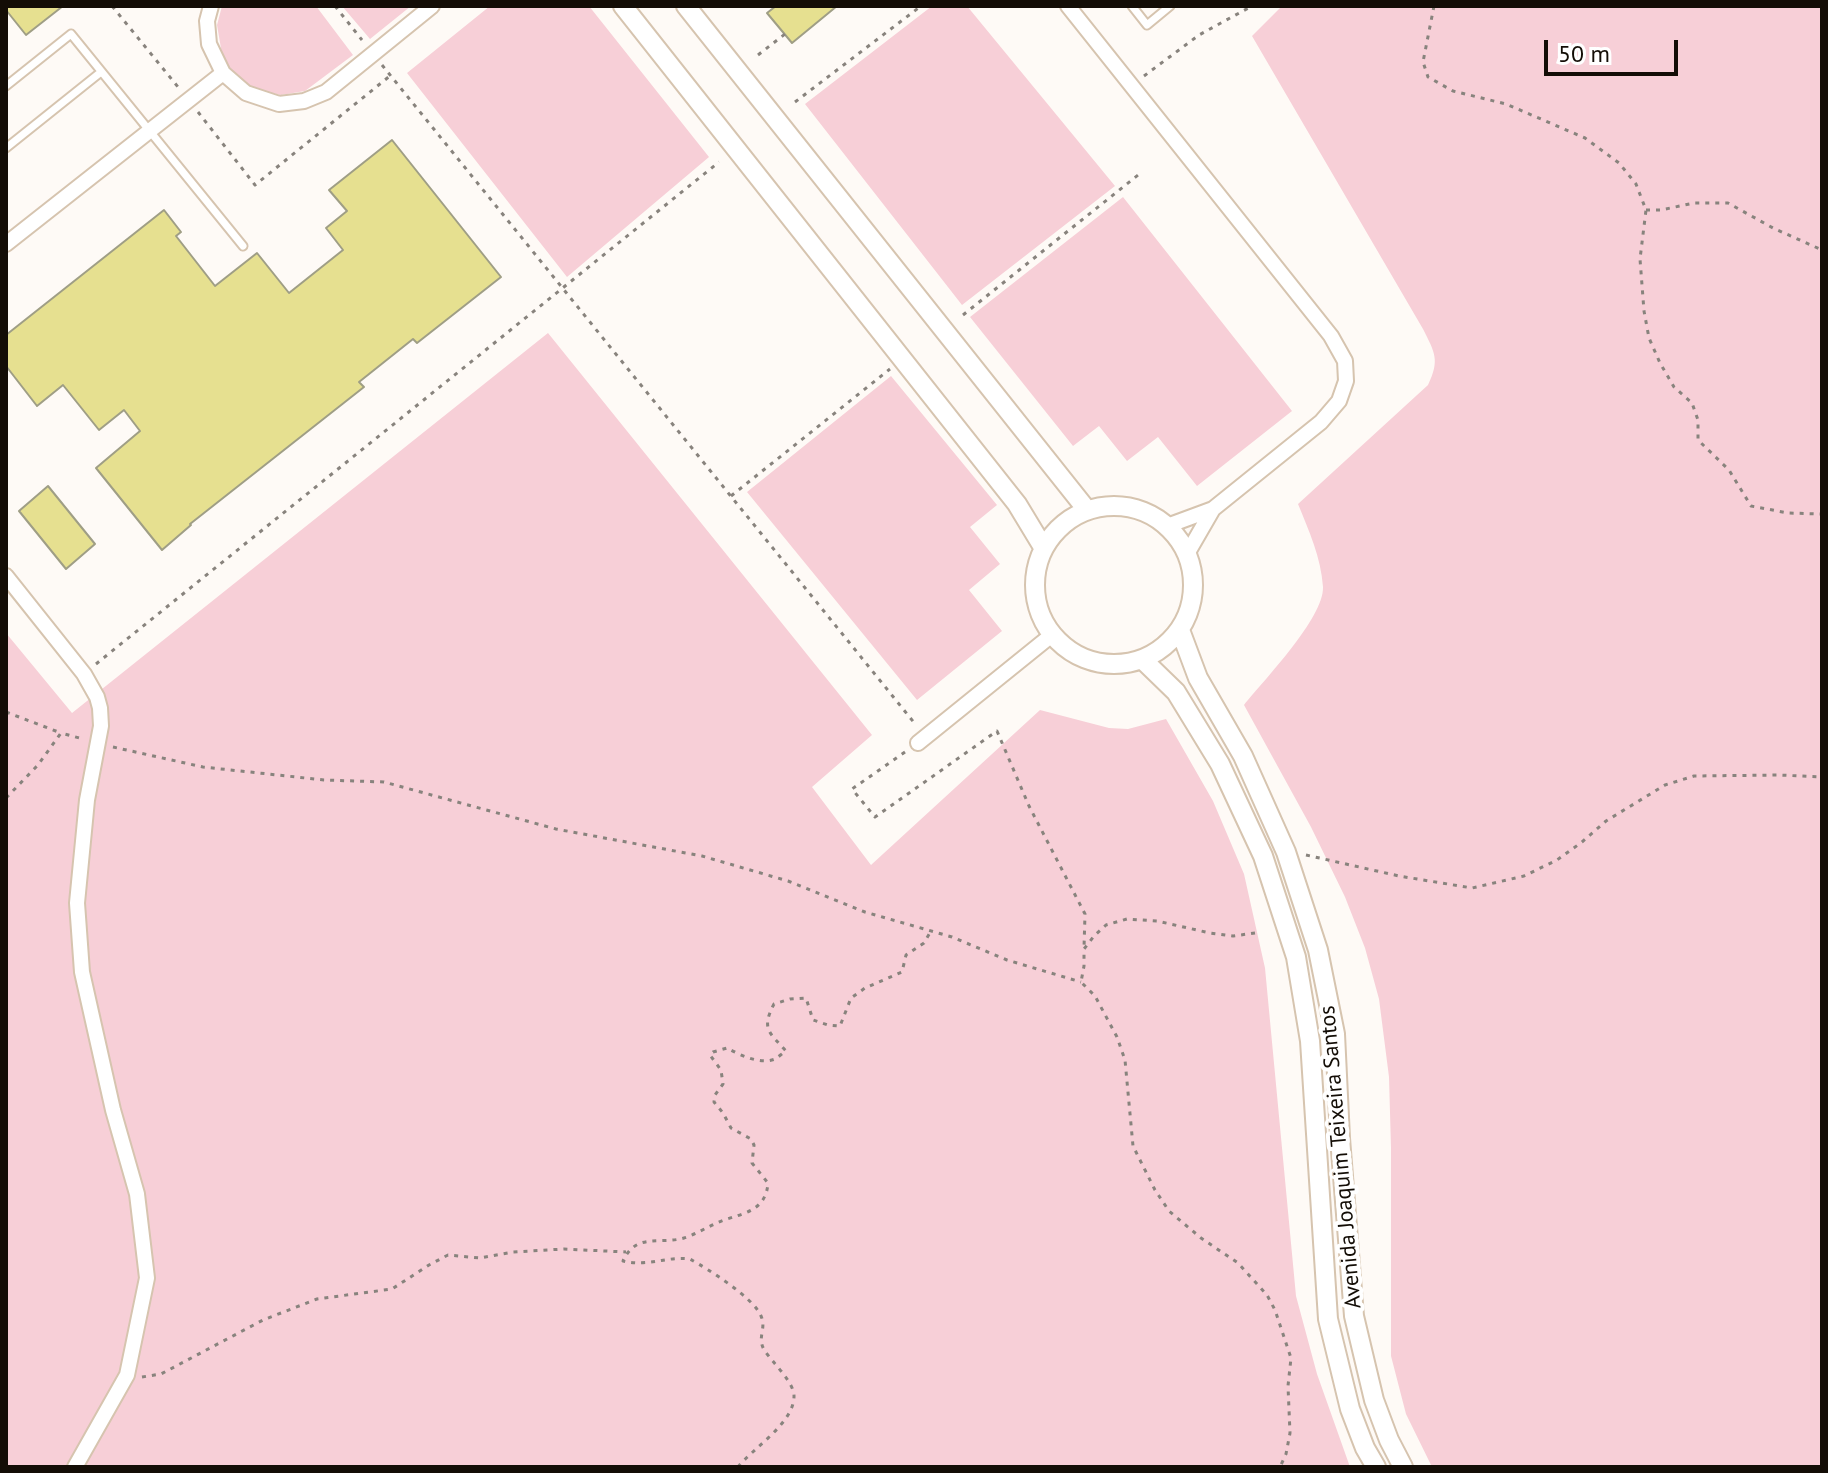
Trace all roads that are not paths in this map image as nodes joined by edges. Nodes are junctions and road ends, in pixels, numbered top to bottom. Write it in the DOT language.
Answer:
graph roads {
  1 [pos="211,6"];
  2 [pos="432,6"];
  3 [pos="623,6"];
  4 [pos="686,6"];
  5 [pos="1068,6"];
  6 [pos="1132,6"];
  7 [pos="1170,6"];
  8 [pos="101,72"];
  9 [pos="223,73"];
  10 [pos="6,86"];
  11 [pos="150,131"];
  12 [pos="6,148"];
  13 [pos="6,244"];
  14 [pos="243,246"];
  15 [pos="1213,509"];
  16 [pos="1087,510"];
  17 [pos="1167,526"];
  18 [pos="1043,547"];
  19 [pos="1187,554"];
  20 [pos="6,576"];
  21 [pos="1180,630"];
  22 [pos="1053,634"];
  23 [pos="1142,659"];
  24 [pos="922,740"];
  25 [pos="75,1467"];
  26 [pos="1376,1467"];
  27 [pos="1403,1467"];
  1 -- 9 [label="street"];
  2 -- 9 [label="street"];
  3 -- 18 [label="street"];
  4 -- 16 [label="street"];
  5 -- 15 [label="street"];
  6 -- 7 [label="lane"];
  8 -- 10 [label="lane"];
  8 -- 11 [label="lane"];
  8 -- 12 [label="lane"];
  9 -- 11 [label="street"];
  11 -- 13 [label="street"];
  11 -- 14 [label="lane"];
  15 -- 17 [label="street"];
  15 -- 19 [label="street"];
  16 -- 17 [label="street"];
  16 -- 18 [label="street"];
  17 -- 19 [label="street"];
  18 -- 22 [label="street"];
  19 -- 21 [label="street"];
  20 -- 25 [label="street"];
  21 -- 23 [label="street"];
  21 -- 27 [label="street, Avenida Joaquim Teixeira Santos"];
  22 -- 23 [label="street"];
  22 -- 24 [label="street"];
  23 -- 26 [label="street, Avenida Joaquim Teixeira Santos"];
}
